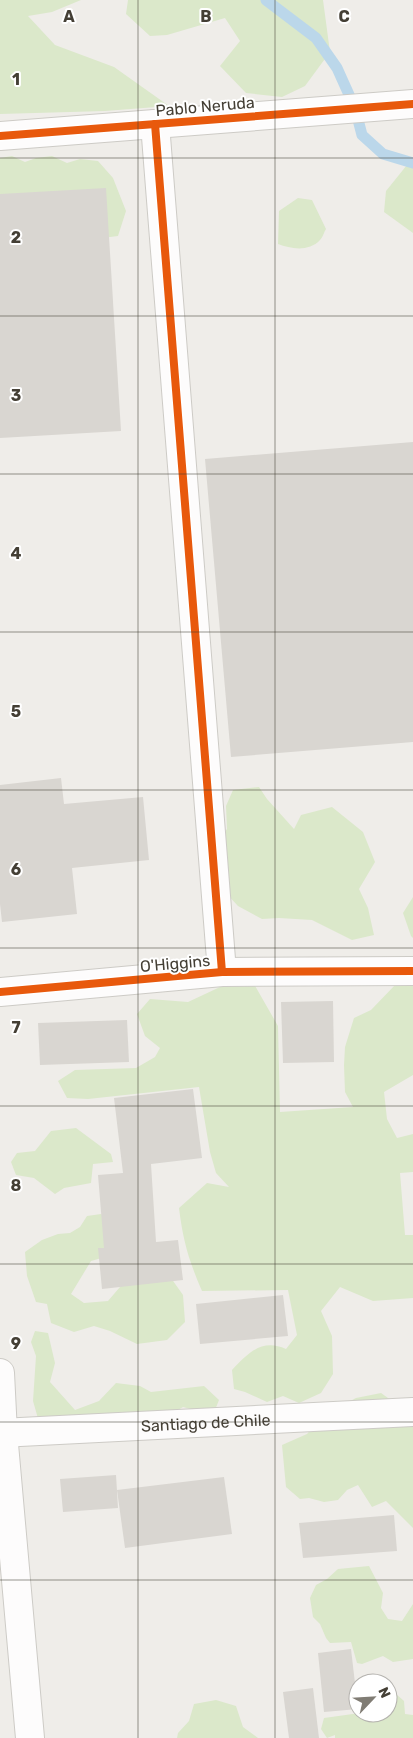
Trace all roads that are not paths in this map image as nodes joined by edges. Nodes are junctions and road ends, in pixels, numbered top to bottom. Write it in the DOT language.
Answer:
graph roads {
  1 [pos="413,104"];
  2 [pos="155,124"];
  3 [pos="0,136"];
  4 [pos="413,971"];
  5 [pos="222,972"];
  6 [pos="0,992"];
  7 [pos="0,1373"];
  8 [pos="413,1412"];
  9 [pos="1,1433"];
  10 [pos="30,1738"];
  1 -- 2 [label="street, Pablo Neruda"];
  2 -- 3 [label="street, Pablo Neruda"];
  2 -- 5 [label="street"];
  4 -- 5 [label="street, O'Higgins"];
  5 -- 6 [label="street, O'Higgins"];
  7 -- 9 [label="street"];
  8 -- 9 [label="street, Santiago de Chile"];
  9 -- 10 [label="street"];
}
